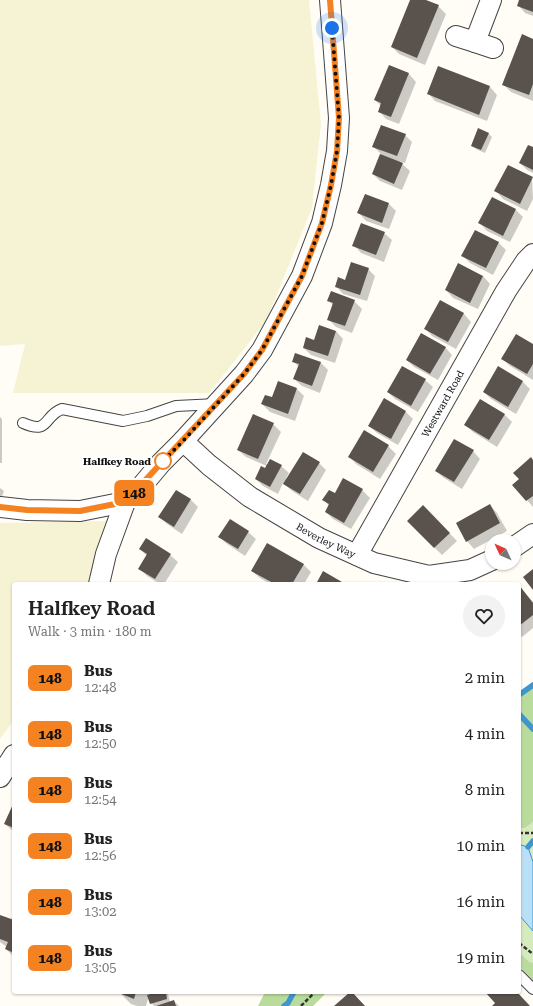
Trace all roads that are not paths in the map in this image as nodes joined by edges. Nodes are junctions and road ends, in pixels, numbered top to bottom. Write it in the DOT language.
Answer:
graph roads {
  1 [pos="330,0"];
  2 [pos="491,0"];
  3 [pos="456,36"];
  4 [pos="533,254"];
  5 [pos="217,404"];
  6 [pos="23,423"];
  7 [pos="183,441"];
  8 [pos="125,502"];
  9 [pos="0,507"];
  10 [pos="533,534"];
  11 [pos="521,542"];
  12 [pos="357,555"];
  13 [pos="485,563"];
  14 [pos="429,580"];
  15 [pos="99,582"];
  16 [pos="521,977"];
  17 [pos="533,989"];
  1 -- 5 [label="street"];
  2 -- 3 [label="street"];
  4 -- 12 [label="street, Westward Road"];
  5 -- 6 [label="lane"];
  5 -- 7 [label="street"];
  7 -- 8 [label="street"];
  7 -- 12 [label="street, Beverley Way"];
  8 -- 9 [label="street"];
  8 -- 15 [label="street"];
  10 -- 11 [label="street"];
  12 -- 14 [label="street, Beverley Way"];
  13 -- 14 [label="street, Beverley Way"];
  16 -- 17 [label="lane"];
}
